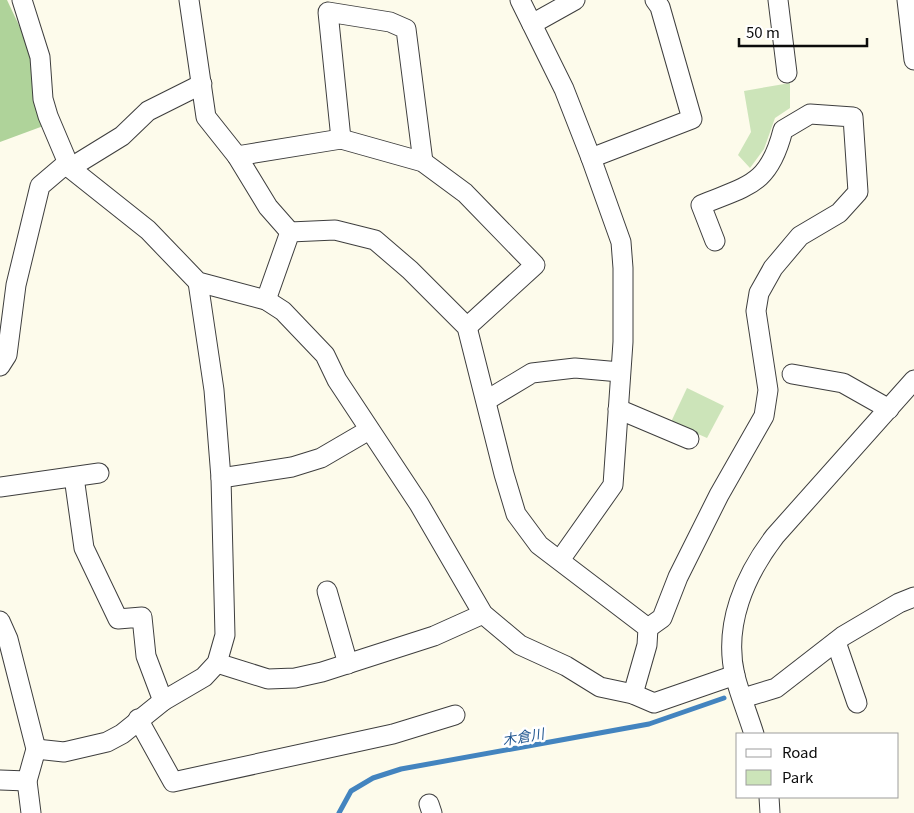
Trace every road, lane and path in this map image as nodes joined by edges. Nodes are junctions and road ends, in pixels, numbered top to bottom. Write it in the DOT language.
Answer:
graph roads {
  1 [pos="22,0"];
  2 [pos="189,0"];
  3 [pos="520,0"];
  4 [pos="574,0"];
  5 [pos="778,0"];
  6 [pos="907,0"];
  7 [pos="662,2"];
  8 [pos="532,24"];
  9 [pos="914,60"];
  10 [pos="787,73"];
  11 [pos="202,84"];
  12 [pos="341,139"];
  13 [pos="237,156"];
  14 [pos="591,158"];
  15 [pos="423,162"];
  16 [pos="69,165"];
  17 [pos="290,232"];
  18 [pos="715,241"];
  19 [pos="198,282"];
  20 [pos="266,300"];
  21 [pos="467,327"];
  22 [pos="0,366"];
  23 [pos="620,372"];
  24 [pos="792,374"];
  25 [pos="914,380"];
  26 [pos="487,400"];
  27 [pos="618,409"];
  28 [pos="889,409"];
  29 [pos="369,430"];
  30 [pos="689,439"];
  31 [pos="99,473"];
  32 [pos="74,477"];
  33 [pos="221,478"];
  34 [pos="0,487"];
  35 [pos="560,560"];
  36 [pos="327,591"];
  37 [pos="912,604"];
  38 [pos="483,614"];
  39 [pos="0,621"];
  40 [pos="648,628"];
  41 [pos="836,642"];
  42 [pos="217,663"];
  43 [pos="348,664"];
  44 [pos="735,675"];
  45 [pos="633,694"];
  46 [pos="743,698"];
  47 [pos="163,701"];
  48 [pos="857,703"];
  49 [pos="455,716"];
  50 [pos="138,719"];
  51 [pos="754,733"];
  52 [pos="36,749"];
  53 [pos="0,780"];
  54 [pos="27,781"];
  55 [pos="768,798"];
  56 [pos="31,813"];
  57 [pos="770,813"];
  1 -- 16 [label="street"];
  2 -- 11 [label="street"];
  3 -- 8 [label="street"];
  4 -- 8 [label="street"];
  5 -- 10 [label="street"];
  6 -- 9 [label="street"];
  7 -- 14 [label="street"];
  8 -- 14 [label="street"];
  11 -- 13 [label="street"];
  11 -- 16 [label="street"];
  12 -- 13 [label="street"];
  12 -- 15 [label="street"];
  12 -- 15 [label="street"];
  13 -- 17 [label="street"];
  14 -- 23 [label="street"];
  15 -- 21 [label="street"];
  16 -- 19 [label="street"];
  16 -- 22 [label="street"];
  17 -- 20 [label="street"];
  17 -- 21 [label="street"];
  18 -- 40 [label="street"];
  19 -- 20 [label="street"];
  19 -- 33 [label="street"];
  20 -- 29 [label="street"];
  21 -- 26 [label="street"];
  23 -- 26 [label="street"];
  23 -- 27 [label="street"];
  24 -- 28 [label="street"];
  25 -- 28 [label="street"];
  26 -- 35 [label="street"];
  27 -- 30 [label="street"];
  27 -- 35 [label="street"];
  28 -- 44 [label="street"];
  29 -- 33 [label="street"];
  29 -- 38 [label="street"];
  31 -- 32 [label="street"];
  32 -- 34 [label="street"];
  32 -- 47 [label="street"];
  33 -- 42 [label="street"];
  35 -- 40 [label="street"];
  36 -- 43 [label="street"];
  37 -- 41 [label="street"];
  38 -- 43 [label="street"];
  38 -- 45 [label="street"];
  39 -- 52 [label="street"];
  40 -- 45 [label="street"];
  41 -- 46 [label="street"];
  41 -- 48 [label="street"];
  42 -- 43 [label="street"];
  42 -- 47 [label="street"];
  44 -- 45 [label="street"];
  44 -- 46 [label="street"];
  46 -- 51 [label="street"];
  47 -- 50 [label="street"];
  49 -- 50 [label="street"];
  50 -- 52 [label="street"];
  52 -- 54 [label="street"];
  53 -- 54 [label="street"];
  54 -- 56 [label="street"];
  55 -- 57 [label="street"];
}
